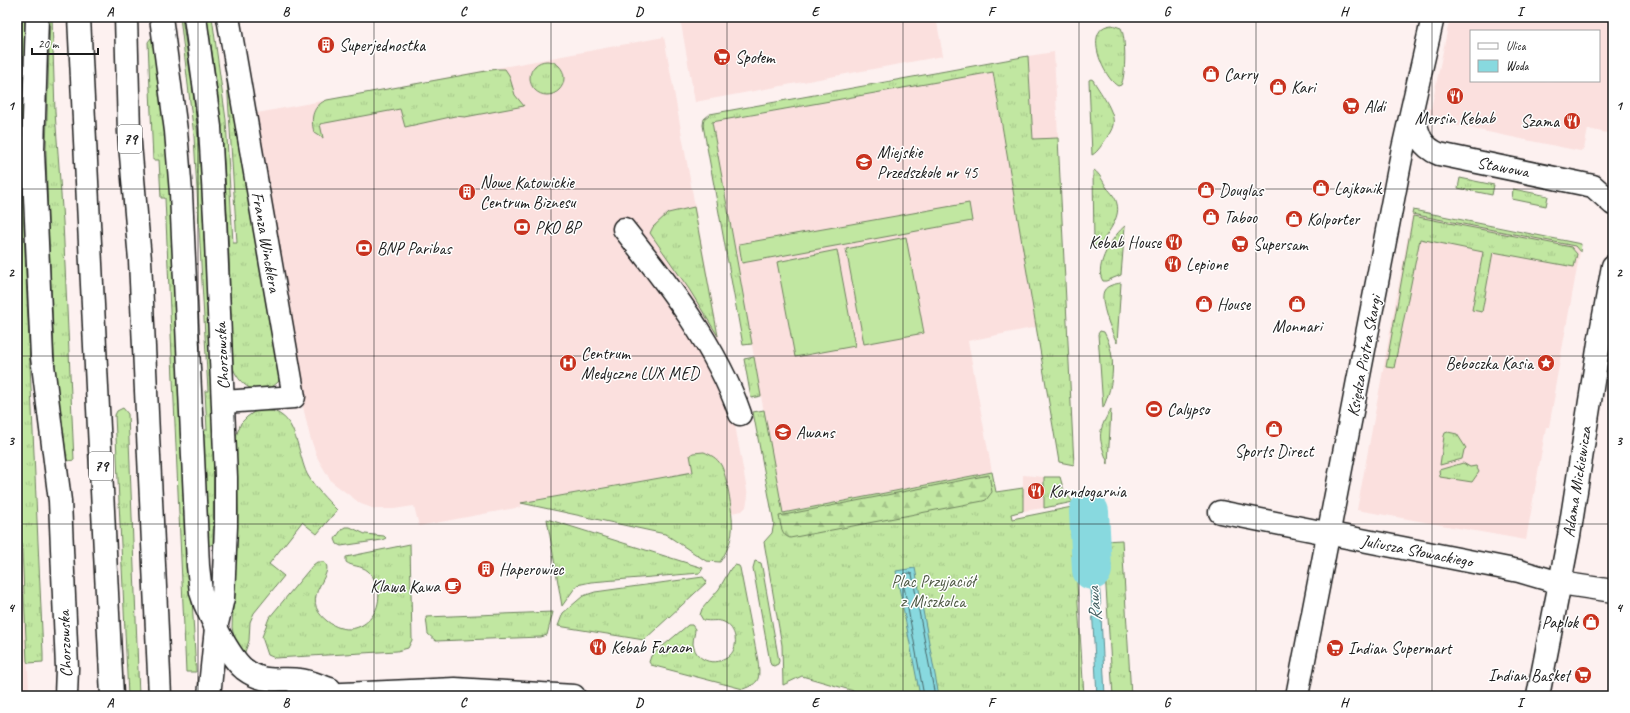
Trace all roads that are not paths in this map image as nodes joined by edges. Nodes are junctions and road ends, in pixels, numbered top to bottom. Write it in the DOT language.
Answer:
graph roads {
  1 [pos="37,17"];
  2 [pos="79,17"];
  3 [pos="126,17"];
  4 [pos="161,17"];
  5 [pos="195,17"];
  6 [pos="228,17"];
  7 [pos="1433,17"];
  8 [pos="1413,112"];
  9 [pos="1613,204"];
  10 [pos="624,229"];
  11 [pos="1613,266"];
  12 [pos="224,402"];
  13 [pos="740,414"];
  14 [pos="1220,512"];
  15 [pos="1330,534"];
  16 [pos="1560,582"];
  17 [pos="1613,591"];
  18 [pos="216,628"];
  19 [pos="346,694"];
  20 [pos="66,696"];
  21 [pos="112,696"];
  22 [pos="160,696"];
  23 [pos="209,696"];
  24 [pos="298,696"];
  25 [pos="574,696"];
  26 [pos="1297,696"];
  27 [pos="1538,696"];
  1 -- 20 [label="main road, Chorzowska"];
  2 -- 21 [label="main road, 79"];
  3 -- 22 [label="main road, 79"];
  4 -- 18 [label="main road"];
  5 -- 12 [label="main road, Chorzowska"];
  6 -- 12 [label="main road, Franza Wincklera"];
  7 -- 8 [label="main road, Księdza Piotra Skargi"];
  8 -- 9 [label="main road, Stawowa"];
  8 -- 15 [label="main road, Księdza Piotra Skargi"];
  10 -- 13 [label="main road"];
  11 -- 16 [label="main road, Adama Mickiewicza"];
  12 -- 18 [label="main road, Chorzowska"];
  14 -- 15 [label="main road, Juliusza Słowackiego"];
  15 -- 16 [label="main road, Juliusza Słowackiego"];
  15 -- 26 [label="main road, Księdza Piotra Skargi"];
  16 -- 17 [label="main road, Juliusza Słowackiego"];
  16 -- 27 [label="main road, Adama Mickiewicza"];
  18 -- 19 [label="main road"];
  18 -- 23 [label="main road, Chorzowska"];
  19 -- 24 [label="main road"];
  19 -- 25 [label="main road"];
}
